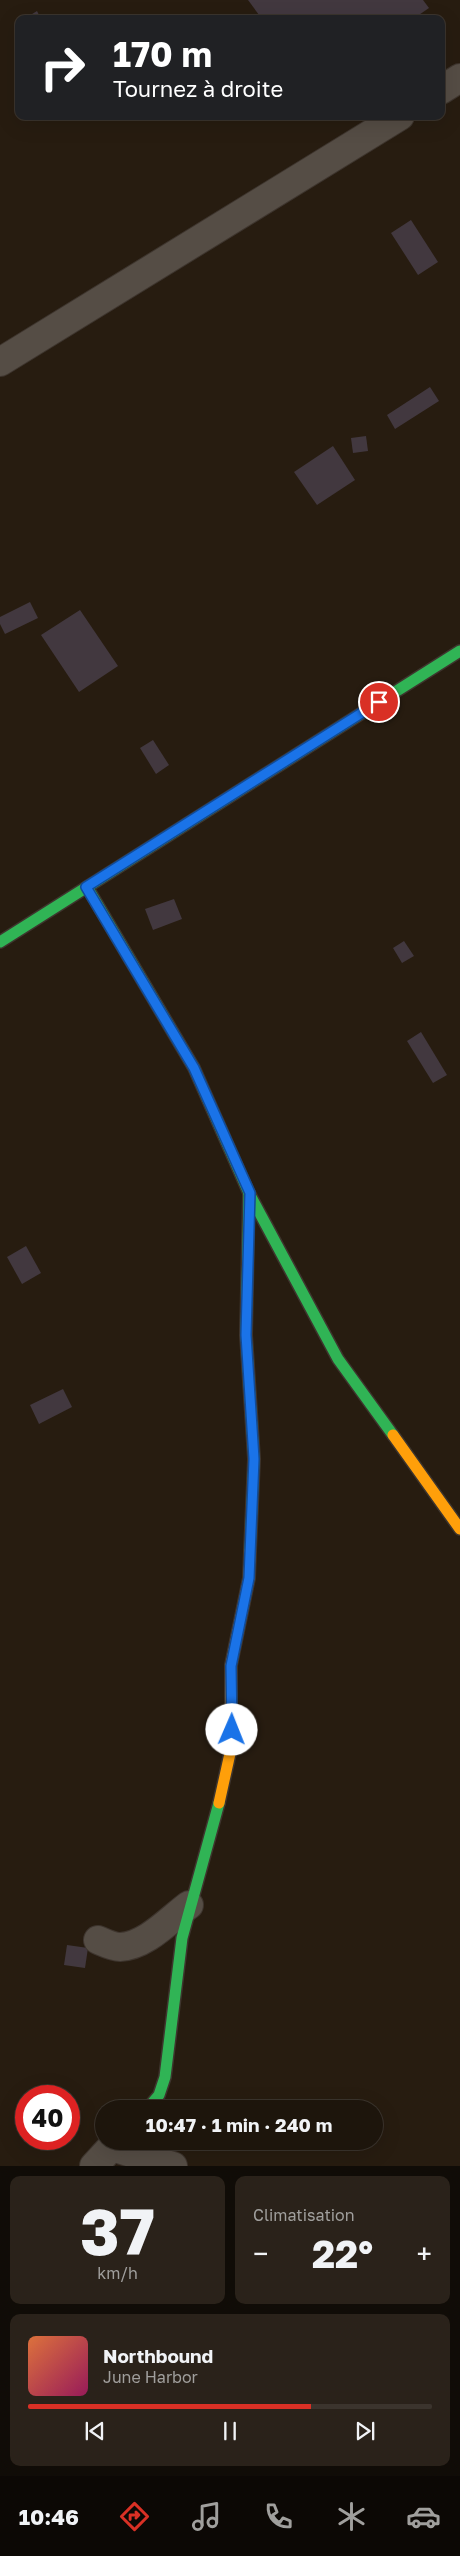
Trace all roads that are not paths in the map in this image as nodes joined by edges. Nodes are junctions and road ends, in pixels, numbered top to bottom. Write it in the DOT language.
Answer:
graph roads {
  1 [pos="460,78"];
  2 [pos="445,87"];
  3 [pos="393,120"];
  4 [pos="0,362"];
  5 [pos="460,651"];
  6 [pos="86,887"];
  7 [pos="0,942"];
  8 [pos="250,1193"];
  9 [pos="460,1529"];
  10 [pos="190,1905"];
  11 [pos="98,1940"];
  12 [pos="155,2100"];
  13 [pos="108,2151"];
  14 [pos="173,2166"];
  1 -- 2 [label="street"];
  3 -- 4 [label="street"];
  5 -- 6 [label="street"];
  6 -- 7 [label="street"];
  6 -- 8 [label="street"];
  8 -- 9 [label="street"];
  8 -- 10 [label="street"];
  10 -- 11 [label="street"];
  10 -- 12 [label="street"];
  13 -- 14 [label="street"];
}
